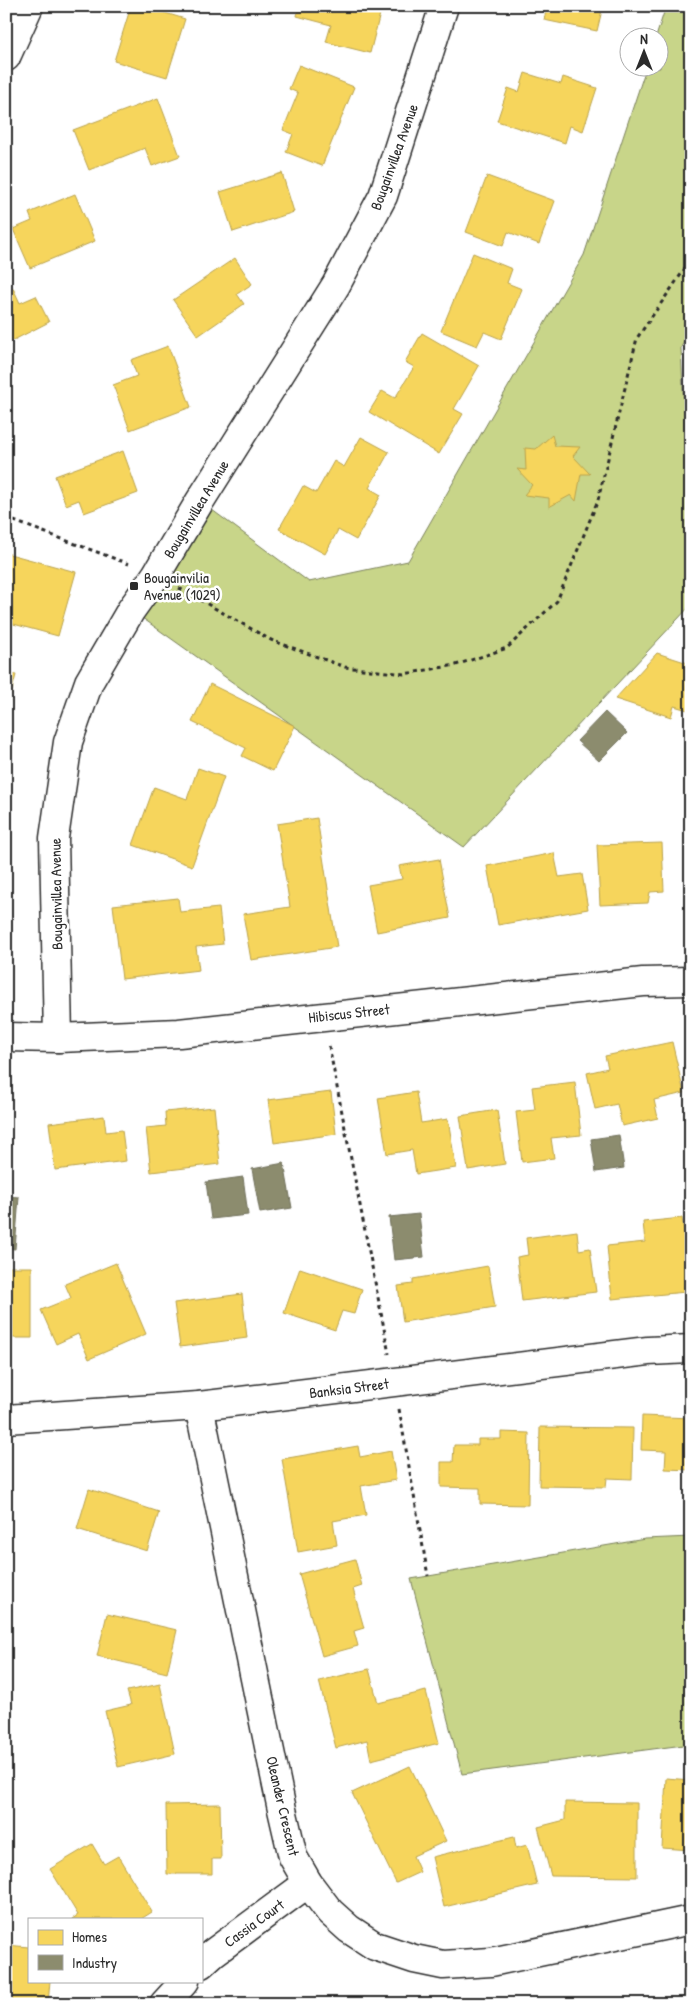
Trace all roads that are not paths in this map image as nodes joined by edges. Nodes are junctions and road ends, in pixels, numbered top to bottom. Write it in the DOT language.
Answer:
graph roads {
  1 [pos="29,6"];
  2 [pos="444,6"];
  3 [pos="6,57"];
  4 [pos="691,981"];
  5 [pos="6,1037"];
  6 [pos="58,1038"];
  7 [pos="691,1349"];
  8 [pos="199,1406"];
  9 [pos="6,1419"];
  10 [pos="308,1883"];
  11 [pos="691,1920"];
  12 [pos="202,1963"];
  13 [pos="184,1982"];
  14 [pos="164,2004"];
  1 -- 3 [label="street"];
  2 -- 6 [label="street, Bougainvillea Avenue"];
  4 -- 6 [label="street, Hibiscus Street"];
  5 -- 6 [label="street, Hibiscus Street"];
  7 -- 8 [label="street, Banksia Street"];
  8 -- 9 [label="street, Banksia Street"];
  8 -- 10 [label="street, Oleander Crescent"];
  10 -- 11 [label="street, Oleander Crescent"];
  10 -- 12 [label="street, Cassia Court"];
  13 -- 14 [label="street"];
}
